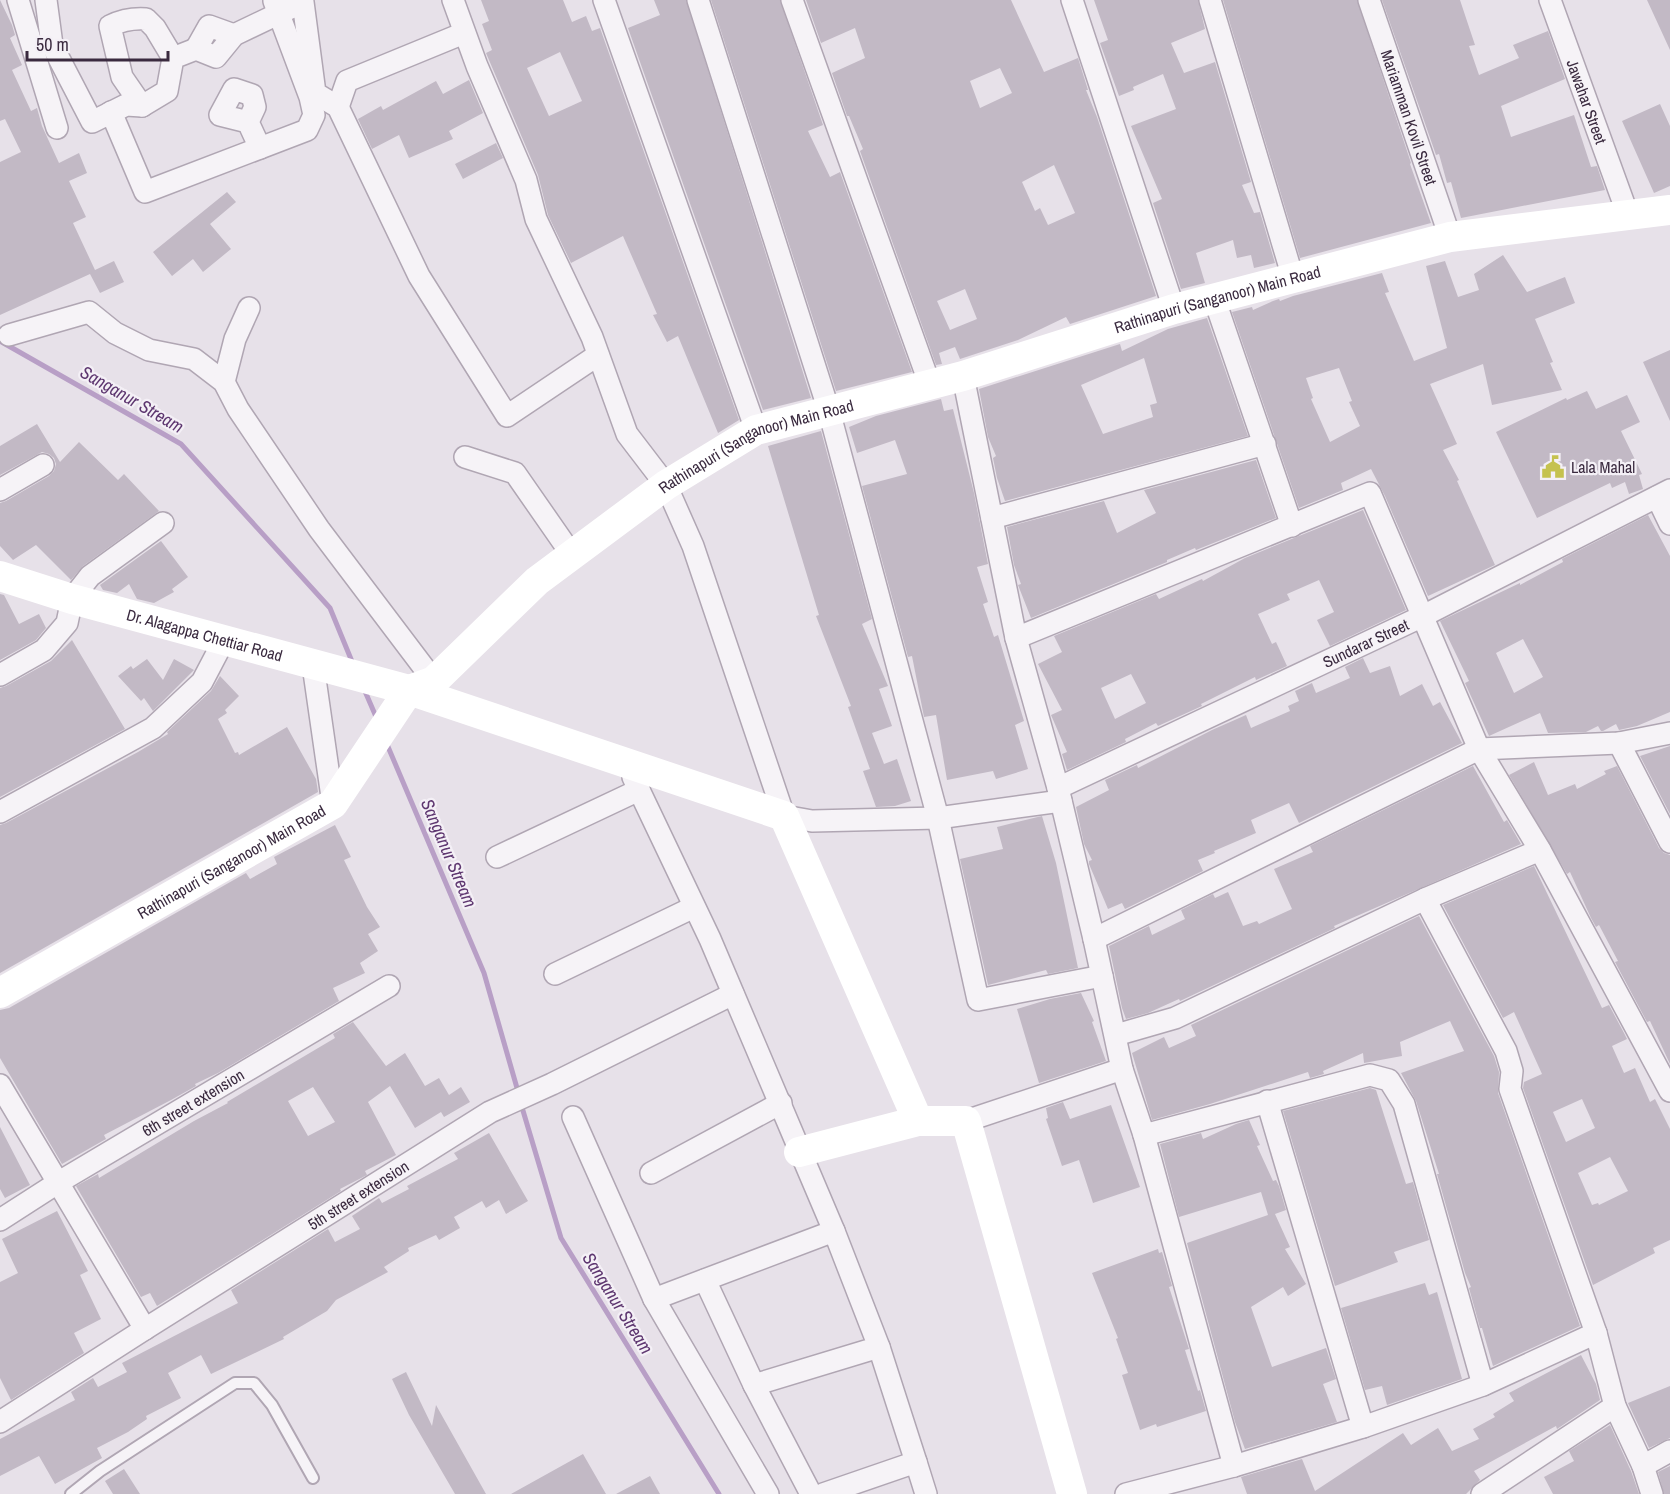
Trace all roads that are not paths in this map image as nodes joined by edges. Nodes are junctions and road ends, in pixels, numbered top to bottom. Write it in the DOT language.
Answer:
graph roads {
  1 [pos="18,0"];
  2 [pos="46,0"];
  3 [pos="453,0"];
  4 [pos="604,0"];
  5 [pos="698,0"];
  6 [pos="792,0"];
  7 [pos="1072,0"];
  8 [pos="1210,0"];
  9 [pos="1369,0"];
  10 [pos="1550,0"];
  11 [pos="305,1"];
  12 [pos="276,7"];
  13 [pos="464,33"];
  14 [pos="173,58"];
  15 [pos="142,106"];
  16 [pos="338,107"];
  17 [pos="111,112"];
  18 [pos="248,122"];
  19 [pos="57,128"];
  20 [pos="261,148"];
  21 [pos="1670,198"];
  22 [pos="1624,204"];
  23 [pos="1670,210"];
  24 [pos="1670,224"];
  25 [pos="1450,237"];
  26 [pos="1293,278"];
  27 [pos="1214,298"];
  28 [pos="249,308"];
  29 [pos="1174,309"];
  30 [pos="9,335"];
  31 [pos="598,355"];
  32 [pos="963,376"];
  33 [pos="224,382"];
  34 [pos="930,385"];
  35 [pos="829,411"];
  36 [pos="756,430"];
  37 [pos="1265,444"];
  38 [pos="465,457"];
  39 [pos="43,465"];
  40 [pos="666,485"];
  41 [pos="0,490"];
  42 [pos="1664,494"];
  43 [pos="992,518"];
  44 [pos="163,523"];
  45 [pos="1670,524"];
  46 [pos="1292,525"];
  47 [pos="572,555"];
  48 [pos="0,576"];
  49 [pos="72,598"];
  50 [pos="1423,616"];
  51 [pos="1016,638"];
  52 [pos="224,640"];
  53 [pos="318,666"];
  54 [pos="0,675"];
  55 [pos="415,692"];
  56 [pos="1670,733"];
  57 [pos="1619,743"];
  58 [pos="1479,749"];
  59 [pos="633,777"];
  60 [pos="341,792"];
  61 [pos="1060,794"];
  62 [pos="0,812"];
  63 [pos="784,816"];
  64 [pos="938,818"];
  65 [pos="1670,842"];
  66 [pos="1539,850"];
  67 [pos="497,857"];
  68 [pos="1425,898"];
  69 [pos="694,907"];
  70 [pos="1094,939"];
  71 [pos="555,974"];
  72 [pos="1102,976"];
  73 [pos="389,986"];
  74 [pos="0,993"];
  75 [pos="734,993"];
  76 [pos="1116,1035"];
  77 [pos="1122,1069"];
  78 [pos="0,1085"];
  79 [pos="1670,1091"];
  80 [pos="1267,1101"];
  81 [pos="781,1103"];
  82 [pos="573,1117"];
  83 [pos="918,1121"];
  84 [pos="966,1121"];
  85 [pos="1144,1135"];
  86 [pos="800,1152"];
  87 [pos="651,1173"];
  88 [pos="59,1182"];
  89 [pos="0,1220"];
  90 [pos="834,1231"];
  91 [pos="705,1280"];
  92 [pos="654,1299"];
  93 [pos="145,1329"];
  94 [pos="1596,1333"];
  95 [pos="879,1347"];
  96 [pos="754,1385"];
  97 [pos="1483,1385"];
  98 [pos="1615,1406"];
  99 [pos="0,1422"];
  100 [pos="1363,1427"];
  101 [pos="1670,1451"];
  102 [pos="916,1462"];
  103 [pos="1234,1466"];
  104 [pos="1643,1466"];
  105 [pos="313,1478"];
  106 [pos="71,1494"];
  107 [pos="768,1494"];
  108 [pos="811,1494"];
  109 [pos="823,1494"];
  110 [pos="926,1494"];
  111 [pos="1072,1494"];
  112 [pos="1126,1494"];
  113 [pos="1482,1494"];
  114 [pos="1652,1494"];
  1 -- 19 [label="street"];
  2 -- 17 [label="street"];
  3 -- 13 [label="street"];
  4 -- 36 [label="street"];
  5 -- 35 [label="street"];
  6 -- 34 [label="street"];
  7 -- 29 [label="street"];
  8 -- 26 [label="street"];
  9 -- 25 [label="street, Mariamman Kovil Street"];
  10 -- 22 [label="street, Jawahar Street"];
  11 -- 12 [label="street"];
  11 -- 16 [label="street"];
  12 -- 14 [label="street"];
  12 -- 20 [label="street"];
  13 -- 16 [label="street"];
  13 -- 31 [label="street"];
  14 -- 15 [label="street"];
  14 -- 15 [label="street"];
  15 -- 17 [label="street"];
  16 -- 31 [label="street"];
  17 -- 20 [label="street"];
  18 -- 20 [label="street"];
  21 -- 22 [label="street"];
  22 -- 25 [label="street"];
  23 -- 25 [label="street, Rathinapuri (Sanganoor) Main Road"];
  24 -- 25 [label="street"];
  25 -- 26 [label="street, Rathinapuri (Sanganoor) Main Road"];
  26 -- 27 [label="street, Rathinapuri (Sanganoor) Main Road"];
  27 -- 29 [label="street, Rathinapuri (Sanganoor) Main Road"];
  27 -- 37 [label="street"];
  28 -- 33 [label="street"];
  29 -- 32 [label="street, Rathinapuri (Sanganoor) Main Road"];
  30 -- 33 [label="street"];
  31 -- 40 [label="street"];
  32 -- 34 [label="street, Rathinapuri (Sanganoor) Main Road"];
  32 -- 43 [label="street"];
  33 -- 55 [label="street"];
  34 -- 35 [label="street, Rathinapuri (Sanganoor) Main Road"];
  35 -- 36 [label="street, Rathinapuri (Sanganoor) Main Road"];
  35 -- 64 [label="street"];
  36 -- 40 [label="street, Rathinapuri (Sanganoor) Main Road"];
  37 -- 43 [label="street"];
  37 -- 46 [label="street"];
  38 -- 47 [label="street"];
  39 -- 41 [label="street"];
  40 -- 47 [label="street, Rathinapuri (Sanganoor) Main Road"];
  40 -- 63 [label="street"];
  42 -- 45 [label="street"];
  42 -- 50 [label="street, Sundarar Street"];
  43 -- 51 [label="street"];
  44 -- 49 [label="street"];
  46 -- 50 [label="street"];
  46 -- 51 [label="street"];
  47 -- 55 [label="street, Rathinapuri (Sanganoor) Main Road"];
  48 -- 49 [label="street, Dr. Alagappa Chettiar Road"];
  49 -- 52 [label="street, Dr. Alagappa Chettiar Road"];
  49 -- 54 [label="street"];
  50 -- 58 [label="street"];
  50 -- 61 [label="street, Sundarar Street"];
  51 -- 61 [label="street"];
  52 -- 53 [label="street, Dr. Alagappa Chettiar Road"];
  52 -- 62 [label="street"];
  53 -- 55 [label="street, Dr. Alagappa Chettiar Road"];
  53 -- 60 [label="street"];
  55 -- 59 [label="street, Dr. Alagappa Chettiar Road"];
  55 -- 60 [label="street, Rathinapuri (Sanganoor) Main Road"];
  56 -- 57 [label="street"];
  57 -- 58 [label="street"];
  57 -- 65 [label="street"];
  58 -- 66 [label="street"];
  58 -- 70 [label="street"];
  59 -- 63 [label="street, Dr. Alagappa Chettiar Road"];
  59 -- 67 [label="street"];
  59 -- 69 [label="street"];
  60 -- 74 [label="street, Rathinapuri (Sanganoor) Main Road"];
  61 -- 64 [label="street, Sundarar Street"];
  61 -- 70 [label="street"];
  63 -- 64 [label="street, Sundarar Street"];
  63 -- 83 [label="street"];
  64 -- 72 [label="street"];
  66 -- 68 [label="street"];
  66 -- 79 [label="street"];
  68 -- 76 [label="street"];
  68 -- 94 [label="street"];
  69 -- 71 [label="street"];
  69 -- 75 [label="street"];
  70 -- 72 [label="street"];
  72 -- 76 [label="street"];
  73 -- 88 [label="street, 6th street extension"];
  75 -- 81 [label="street"];
  75 -- 93 [label="street, 5th street extension"];
  76 -- 77 [label="street"];
  77 -- 84 [label="street"];
  77 -- 85 [label="street"];
  78 -- 88 [label="street"];
  80 -- 85 [label="street"];
  80 -- 97 [label="street"];
  80 -- 100 [label="street"];
  81 -- 86 [label="street"];
  81 -- 87 [label="street"];
  82 -- 92 [label="street"];
  83 -- 84 [label="street"];
  83 -- 86 [label="street"];
  84 -- 111 [label="street"];
  85 -- 103 [label="street"];
  86 -- 90 [label="street"];
  88 -- 89 [label="street, 6th street extension"];
  88 -- 93 [label="street"];
  90 -- 91 [label="street"];
  90 -- 95 [label="street"];
  91 -- 92 [label="street"];
  91 -- 96 [label="street"];
  92 -- 107 [label="street"];
  93 -- 99 [label="street, 5th street extension"];
  94 -- 97 [label="street"];
  94 -- 98 [label="street"];
  95 -- 96 [label="street"];
  95 -- 102 [label="street"];
  96 -- 108 [label="street"];
  97 -- 100 [label="street"];
  98 -- 104 [label="street"];
  98 -- 113 [label="street"];
  100 -- 103 [label="street"];
  101 -- 104 [label="street"];
  102 -- 109 [label="street"];
  102 -- 110 [label="street"];
  103 -- 112 [label="street"];
  104 -- 114 [label="street"];
  105 -- 106 [label="lane"];
}
